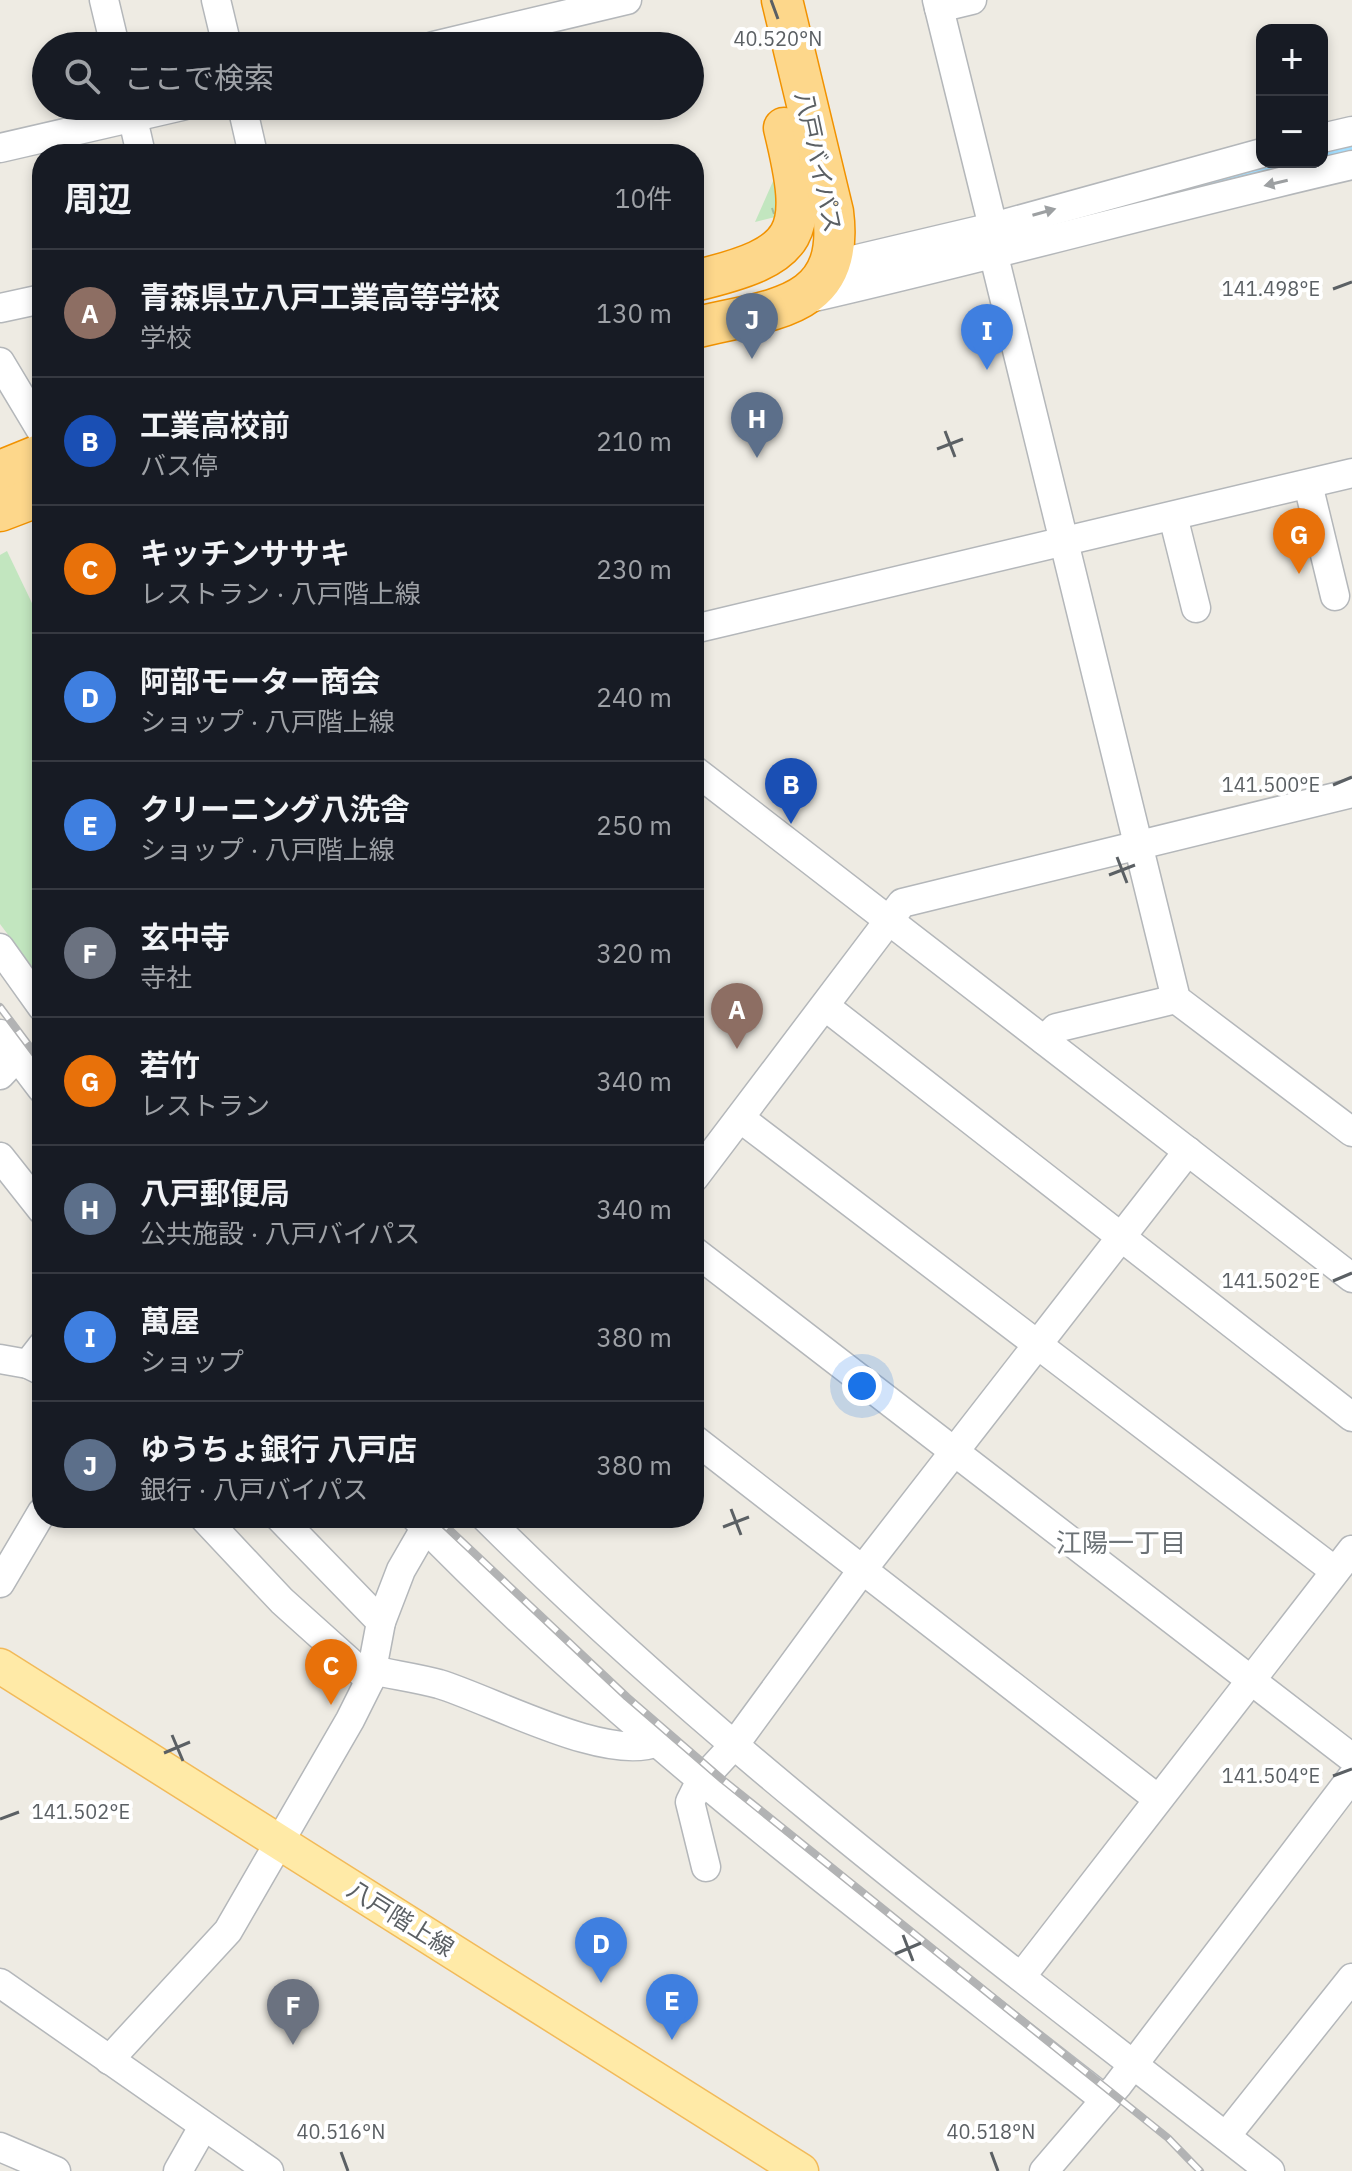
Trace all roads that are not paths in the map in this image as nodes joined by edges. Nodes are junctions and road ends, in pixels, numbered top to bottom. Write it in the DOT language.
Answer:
graph roads {
  1 [pos="104,0"];
  2 [pos="216,0"];
  3 [pos="627,0"];
  4 [pos="754,0"];
  5 [pos="782,0"];
  6 [pos="972,0"];
  7 [pos="938,4"];
  8 [pos="112,32"];
  9 [pos="224,32"];
  10 [pos="492,32"];
  11 [pos="102,120"];
  12 [pos="133,120"];
  13 [pos="245,120"];
  14 [pos="1352,131"];
  15 [pos="1328,137"];
  16 [pos="139,144"];
  17 [pos="251,144"];
  18 [pos="0,148"];
  19 [pos="1256,155"];
  20 [pos="1352,165"];
  21 [pos="796,176"];
  22 [pos="833,212"];
  23 [pos="993,227"];
  24 [pos="1046,243"];
  25 [pos="898,248"];
  26 [pos="994,256"];
  27 [pos="832,265"];
  28 [pos="704,278"];
  29 [pos="704,297"];
  30 [pos="32,301"];
  31 [pos="797,301"];
  32 [pos="0,308"];
  33 [pos="704,325"];
  34 [pos="0,362"];
  35 [pos="32,415"];
  36 [pos="32,458"];
  37 [pos="0,471"];
  38 [pos="1352,473"];
  39 [pos="1308,484"];
  40 [pos="32,499"];
  41 [pos="0,511"];
  42 [pos="1173,516"];
  43 [pos="1066,542"];
  44 [pos="1335,596"];
  45 [pos="1196,608"];
  46 [pos="704,627"];
  47 [pos="704,778"];
  48 [pos="1352,793"];
  49 [pos="1138,845"];
  50 [pos="889,920"];
  51 [pos="0,948"];
  52 [pos="32,993"];
  53 [pos="1176,999"];
  54 [pos="826,1007"];
  55 [pos="0,1034"];
  56 [pos="1044,1040"];
  57 [pos="9,1066"];
  58 [pos="32,1082"];
  59 [pos="740,1118"];
  60 [pos="1346,1121"];
  61 [pos="1188,1151"];
  62 [pos="704,1165"];
  63 [pos="4,1172"];
  64 [pos="32,1200"];
  65 [pos="1120,1239"];
  66 [pos="704,1259"];
  67 [pos="1352,1278"];
  68 [pos="1039,1345"];
  69 [pos="0,1359"];
  70 [pos="32,1360"];
  71 [pos="1352,1417"];
  72 [pos="704,1447"];
  73 [pos="956,1453"];
  74 [pos="33,1528"];
  75 [pos="213,1528"];
  76 [pos="290,1528"];
  77 [pos="421,1528"];
  78 [pos="430,1528"];
  79 [pos="497,1528"];
  80 [pos="1344,1561"];
  81 [pos="863,1569"];
  82 [pos="0,1583"];
  83 [pos="381,1622"];
  84 [pos="0,1666"];
  85 [pos="371,1675"];
  86 [pos="1252,1680"];
  87 [pos="657,1742"];
  88 [pos="735,1744"];
  89 [pos="1352,1758"];
  90 [pos="1352,1777"];
  91 [pos="700,1782"];
  92 [pos="1158,1799"];
  93 [pos="280,1841"];
  94 [pos="706,1867"];
  95 [pos="1021,1977"];
  96 [pos="1352,1978"];
  97 [pos="0,1983"];
  98 [pos="109,2060"];
  99 [pos="1134,2063"];
  100 [pos="1105,2100"];
  101 [pos="203,2127"];
  102 [pos="1226,2136"];
  103 [pos="0,2147"];
  104 [pos="56,2171"];
  105 [pos="178,2171"];
  106 [pos="269,2171"];
  107 [pos="801,2171"];
  108 [pos="1044,2171"];
  109 [pos="1270,2171"];
  1 -- 8 [label="street"];
  2 -- 9 [label="street"];
  3 -- 10 [label="street"];
  4 -- 21 [label="highway, 八戸バイパス"];
  5 -- 22 [label="highway, 八戸バイパス"];
  6 -- 7 [label="street"];
  7 -- 23 [label="street"];
  11 -- 18 [label="street"];
  12 -- 16 [label="street"];
  13 -- 17 [label="street"];
  14 -- 15 [label="street"];
  23 -- 19 [label="street, one-way"];
  20 -- 24 [label="street, one-way"];
  21 -- 27 [label="highway"];
  21 -- 28 [label="highway, 八戸バイパス"];
  22 -- 25 [label="street"];
  22 -- 27 [label="highway, 八戸バイパス"];
  23 -- 25 [label="street"];
  24 -- 26 [label="street"];
  24 -- 27 [label="street"];
  25 -- 27 [label="street"];
  26 -- 31 [label="street"];
  26 -- 43 [label="street"];
  27 -- 29 [label="highway"];
  27 -- 31 [label="highway, 八戸バイパス"];
  30 -- 32 [label="street"];
  31 -- 33 [label="highway, 八戸バイパス"];
  34 -- 35 [label="street"];
  36 -- 37 [label="highway"];
  38 -- 39 [label="street"];
  39 -- 42 [label="street"];
  39 -- 44 [label="street"];
  40 -- 41 [label="highway"];
  42 -- 43 [label="street"];
  42 -- 45 [label="street"];
  43 -- 46 [label="street"];
  43 -- 49 [label="street"];
  47 -- 50 [label="street"];
  48 -- 49 [label="street"];
  49 -- 50 [label="street"];
  49 -- 53 [label="street"];
  50 -- 54 [label="street"];
  50 -- 56 [label="street"];
  51 -- 52 [label="street"];
  53 -- 56 [label="street"];
  53 -- 60 [label="street"];
  54 -- 59 [label="street"];
  54 -- 65 [label="street"];
  55 -- 57 [label="street"];
  56 -- 61 [label="street"];
  57 -- 58 [label="street"];
  59 -- 62 [label="street"];
  59 -- 68 [label="street"];
  61 -- 65 [label="street"];
  61 -- 67 [label="street"];
  63 -- 64 [label="street"];
  65 -- 68 [label="street"];
  65 -- 71 [label="street"];
  66 -- 73 [label="street"];
  68 -- 73 [label="street"];
  68 -- 80 [label="street"];
  69 -- 70 [label="street"];
  72 -- 81 [label="street"];
  73 -- 81 [label="street"];
  73 -- 86 [label="street"];
  74 -- 82 [label="street"];
  75 -- 85 [label="street"];
  76 -- 83 [label="street"];
  77 -- 83 [label="street"];
  78 -- 87 [label="street"];
  79 -- 88 [label="street"];
  80 -- 86 [label="street"];
  81 -- 88 [label="street"];
  81 -- 92 [label="street"];
  83 -- 85 [label="street"];
  84 -- 93 [label="main road, 八戸階上線"];
  85 -- 87 [label="street"];
  85 -- 93 [label="street"];
  86 -- 89 [label="street"];
  86 -- 92 [label="street"];
  87 -- 91 [label="street"];
  88 -- 91 [label="street"];
  88 -- 95 [label="street"];
  90 -- 99 [label="street"];
  91 -- 94 [label="street"];
  91 -- 100 [label="street"];
  92 -- 95 [label="street"];
  93 -- 98 [label="street"];
  93 -- 107 [label="main road, 八戸階上線"];
  95 -- 99 [label="street"];
  96 -- 102 [label="street"];
  97 -- 98 [label="street"];
  98 -- 101 [label="street"];
  99 -- 100 [label="street"];
  99 -- 102 [label="street"];
  100 -- 108 [label="street"];
  101 -- 105 [label="street"];
  101 -- 106 [label="street"];
  102 -- 109 [label="street"];
  103 -- 104 [label="street"];
}
